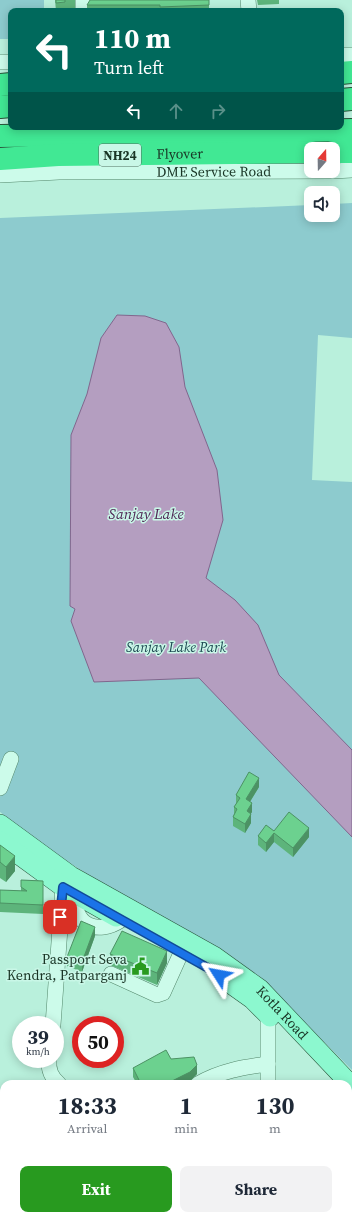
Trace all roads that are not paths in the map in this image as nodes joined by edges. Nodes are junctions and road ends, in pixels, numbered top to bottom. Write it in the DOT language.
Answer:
graph roads {
  1 [pos="352,130"];
  2 [pos="0,136"];
  3 [pos="304,152"];
  4 [pos="340,152"];
  5 [pos="352,152"];
  6 [pos="0,159"];
  7 [pos="58,164"];
  8 [pos="304,170"];
  9 [pos="352,170"];
  10 [pos="340,171"];
  11 [pos="0,176"];
  12 [pos="6,765"];
  13 [pos="0,788"];
  14 [pos="0,824"];
  15 [pos="0,841"];
  16 [pos="70,891"];
  17 [pos="181,952"];
  18 [pos="111,974"];
  19 [pos="268,996"];
  20 [pos="54,1016"];
  21 [pos="268,1016"];
  22 [pos="268,1064"];
  23 [pos="49,1068"];
  24 [pos="55,1080"];
  25 [pos="205,1080"];
  26 [pos="268,1080"];
  27 [pos="328,1080"];
  28 [pos="346,1080"];
  1 -- 2 [label="highway"];
  3 -- 7 [label="highway, Flyover / NH24"];
  4 -- 5 [label="highway"];
  6 -- 7 [label="highway, Flyover / NH24"];
  7 -- 8 [label="street, DME Service Road"];
  7 -- 11 [label="street, DME Service Road"];
  9 -- 10 [label="street, DME Service Road"];
  12 -- 13 [label="street"];
  14 -- 19 [label="main road, Kotla Road"];
  15 -- 16 [label="main road, Kotla Road"];
  16 -- 17 [label="main road, Kotla Road"];
  16 -- 20 [label="street"];
  17 -- 18 [label="street"];
  17 -- 21 [label="main road, Kotla Road"];
  19 -- 21 [label="street"];
  19 -- 28 [label="main road, Kotla Road"];
  21 -- 22 [label="street"];
  21 -- 27 [label="main road, Kotla Road"];
  22 -- 25 [label="street"];
  22 -- 26 [label="street"];
  23 -- 24 [label="street"];
}
